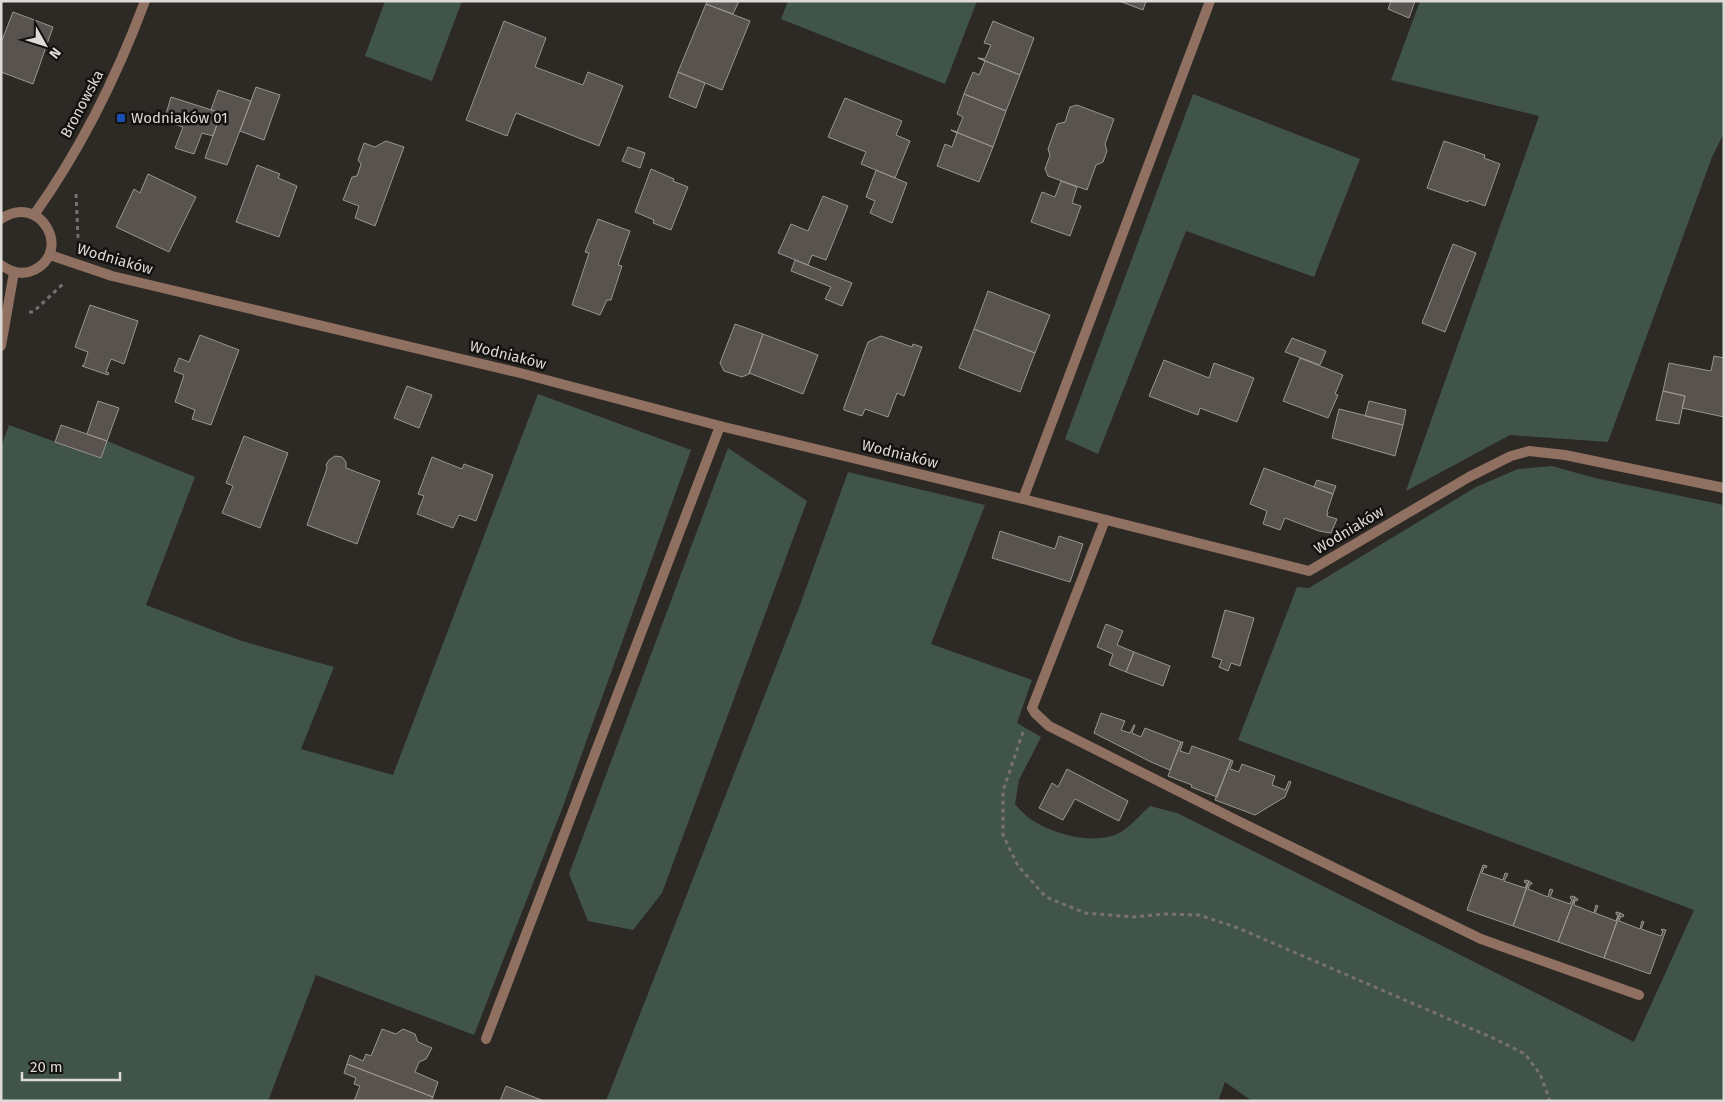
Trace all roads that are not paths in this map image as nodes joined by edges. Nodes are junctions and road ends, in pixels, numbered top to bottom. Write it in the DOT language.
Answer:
graph roads {
  1 [pos="145,1"];
  2 [pos="1210,1"];
  3 [pos="34,215"];
  4 [pos="1,219"];
  5 [pos="50,255"];
  6 [pos="1,265"];
  7 [pos="14,272"];
  8 [pos="1,346"];
  9 [pos="720,426"];
  10 [pos="1724,488"];
  11 [pos="1023,499"];
  12 [pos="1105,520"];
  13 [pos="1640,995"];
  14 [pos="486,1039"];
  1 -- 3 [label="street, Bronowska"];
  2 -- 11 [label="street"];
  3 -- 4 [label="street"];
  3 -- 5 [label="street"];
  5 -- 7 [label="street"];
  5 -- 9 [label="street, Wodniaków"];
  6 -- 7 [label="street"];
  7 -- 8 [label="street"];
  9 -- 11 [label="street, Wodniaków"];
  9 -- 14 [label="street"];
  10 -- 12 [label="street, Wodniaków"];
  11 -- 12 [label="street, Wodniaków"];
  12 -- 13 [label="street"];
}
